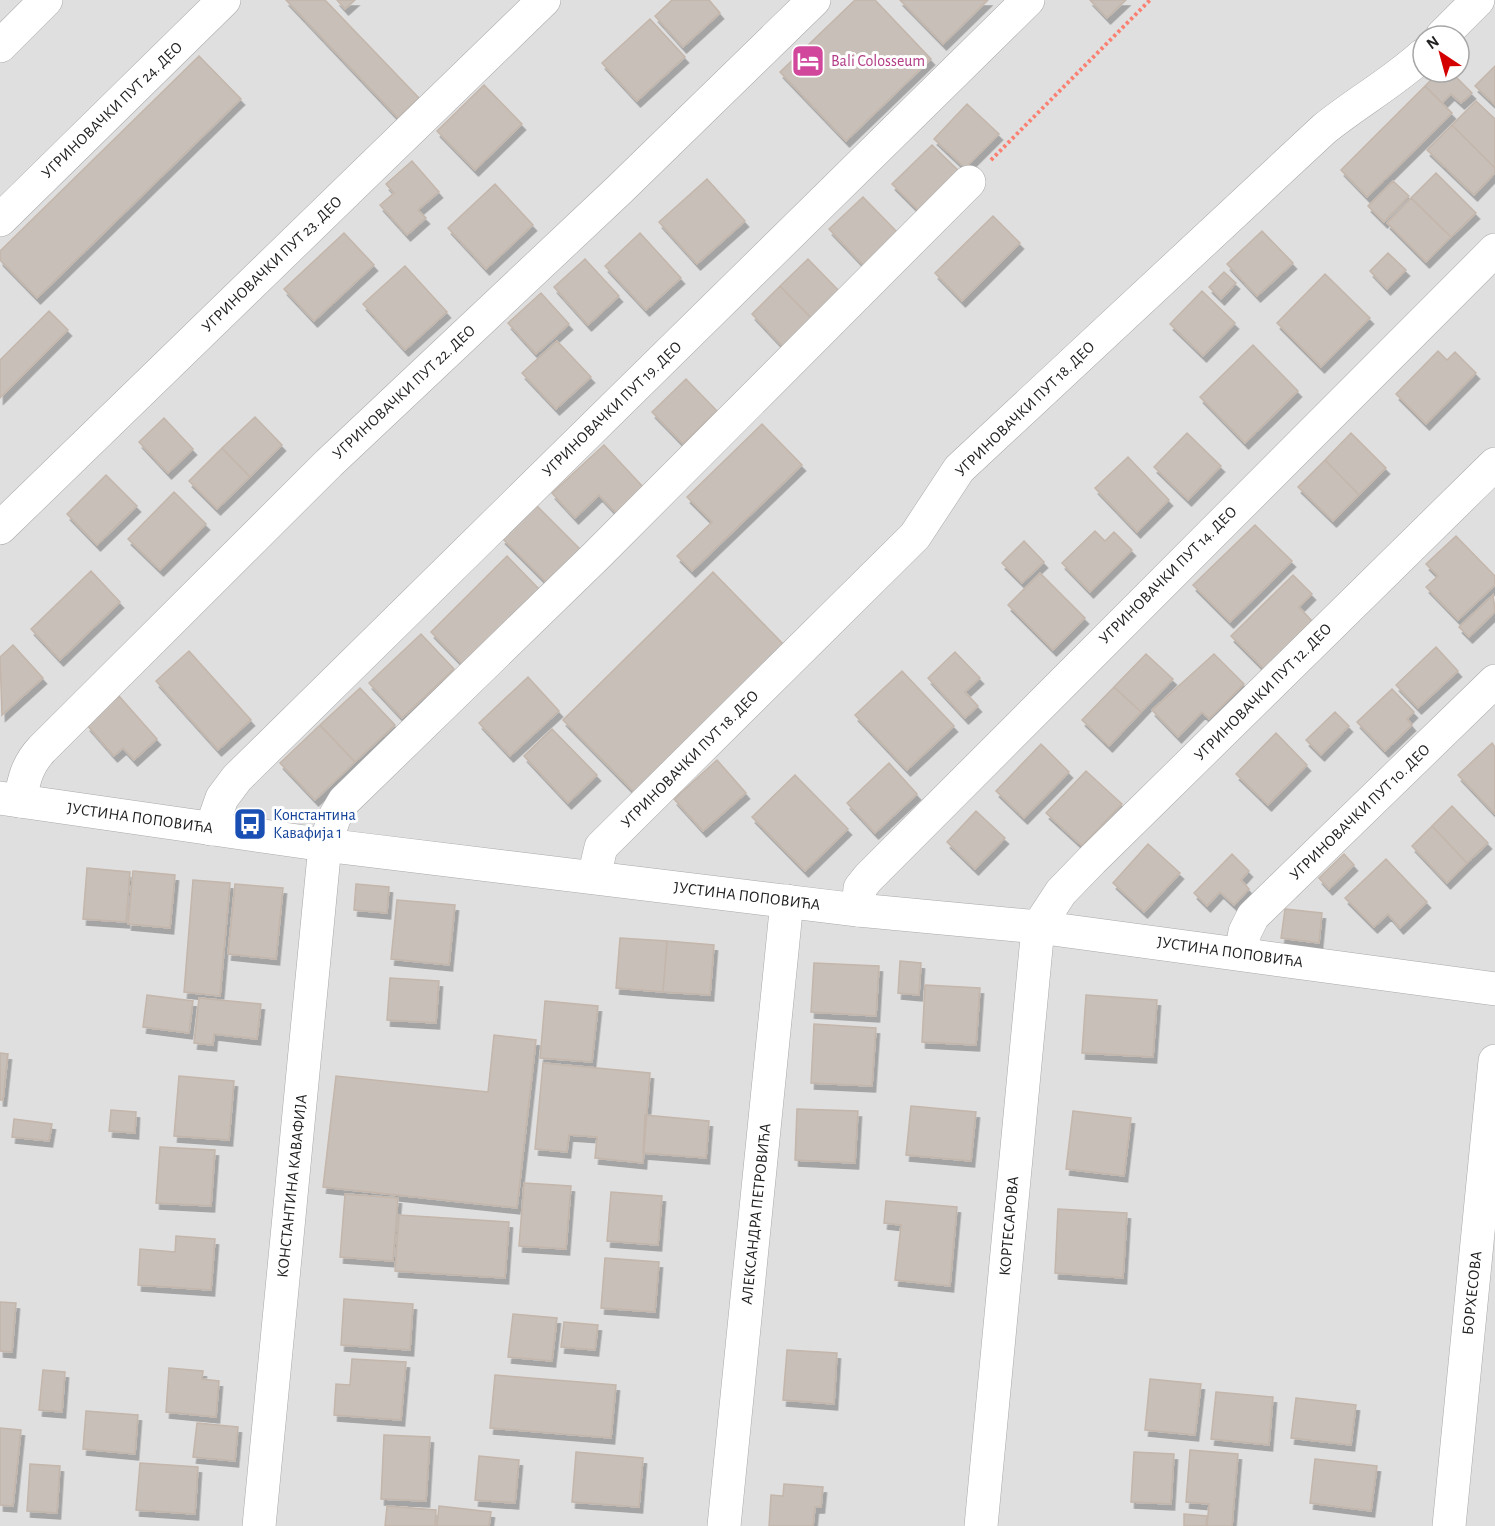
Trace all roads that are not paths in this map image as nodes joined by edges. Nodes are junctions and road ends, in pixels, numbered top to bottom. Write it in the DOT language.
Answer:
graph roads {
  1 [pos="46,0"];
  2 [pos="224,0"];
  3 [pos="544,0"];
  4 [pos="814,0"];
  5 [pos="1028,0"];
  6 [pos="1478,0"];
  7 [pos="1454,24"];
  8 [pos="0,46"];
  9 [pos="1411,64"];
  10 [pos="969,182"];
  11 [pos="0,220"];
  12 [pos="1495,250"];
  13 [pos="1495,464"];
  14 [pos="0,528"];
  15 [pos="1495,681"];
  16 [pos="10,799"];
  17 [pos="211,829"];
  18 [pos="325,845"];
  19 [pos="594,877"];
  20 [pos="787,901"];
  21 [pos="858,910"];
  22 [pos="1038,927"];
  23 [pos="1240,953"];
  24 [pos="1495,989"];
  25 [pos="1495,1061"];
  26 [pos="259,1526"];
  27 [pos="724,1526"];
  28 [pos="981,1526"];
  29 [pos="1449,1526"];
  1 -- 8 [label="street"];
  2 -- 11 [label="street, УГРИНОВАЧКИ ПУТ 24. ДЕО"];
  3 -- 14 [label="street, УГРИНОВАЧКИ ПУТ 23. ДЕО"];
  4 -- 16 [label="street, УГРИНОВАЧКИ ПУТ 22. ДЕО"];
  5 -- 17 [label="street, УГРИНОВАЧКИ ПУТ 19. ДЕО"];
  6 -- 7 [label="street"];
  9 -- 19 [label="street, УГРИНОВАЧКИ ПУТ 18. ДЕО"];
  10 -- 18 [label="street, КОНСТАНТИНА КАВАФИЈА"];
  12 -- 21 [label="street, УГРИНОВАЧКИ ПУТ 14. ДЕО"];
  13 -- 22 [label="street, УГРИНОВАЧКИ ПУТ 12. ДЕО"];
  15 -- 23 [label="street, УГРИНОВАЧКИ ПУТ 10. ДЕО"];
  16 -- 17 [label="street, ЈУСТИНА ПОПОВИЋА"];
  17 -- 18 [label="street, ЈУСТИНА ПОПОВИЋА"];
  18 -- 19 [label="street, ЈУСТИНА ПОПОВИЋА"];
  18 -- 26 [label="street, КОНСТАНТИНА КАВАФИЈА"];
  19 -- 20 [label="street, ЈУСТИНА ПОПОВИЋА"];
  20 -- 21 [label="street, ЈУСТИНА ПОПОВИЋА"];
  20 -- 27 [label="street, АЛЕКСАНДРА ПЕТРОВИЋА"];
  21 -- 22 [label="street, ЈУСТИНА ПОПОВИЋА"];
  22 -- 23 [label="street, ЈУСТИНА ПОПОВИЋА"];
  22 -- 28 [label="street, КОРТЕСАРОВА"];
  23 -- 24 [label="street, ЈУСТИНА ПОПОВИЋА"];
  25 -- 29 [label="street, БОРХЕСОВА"];
}
